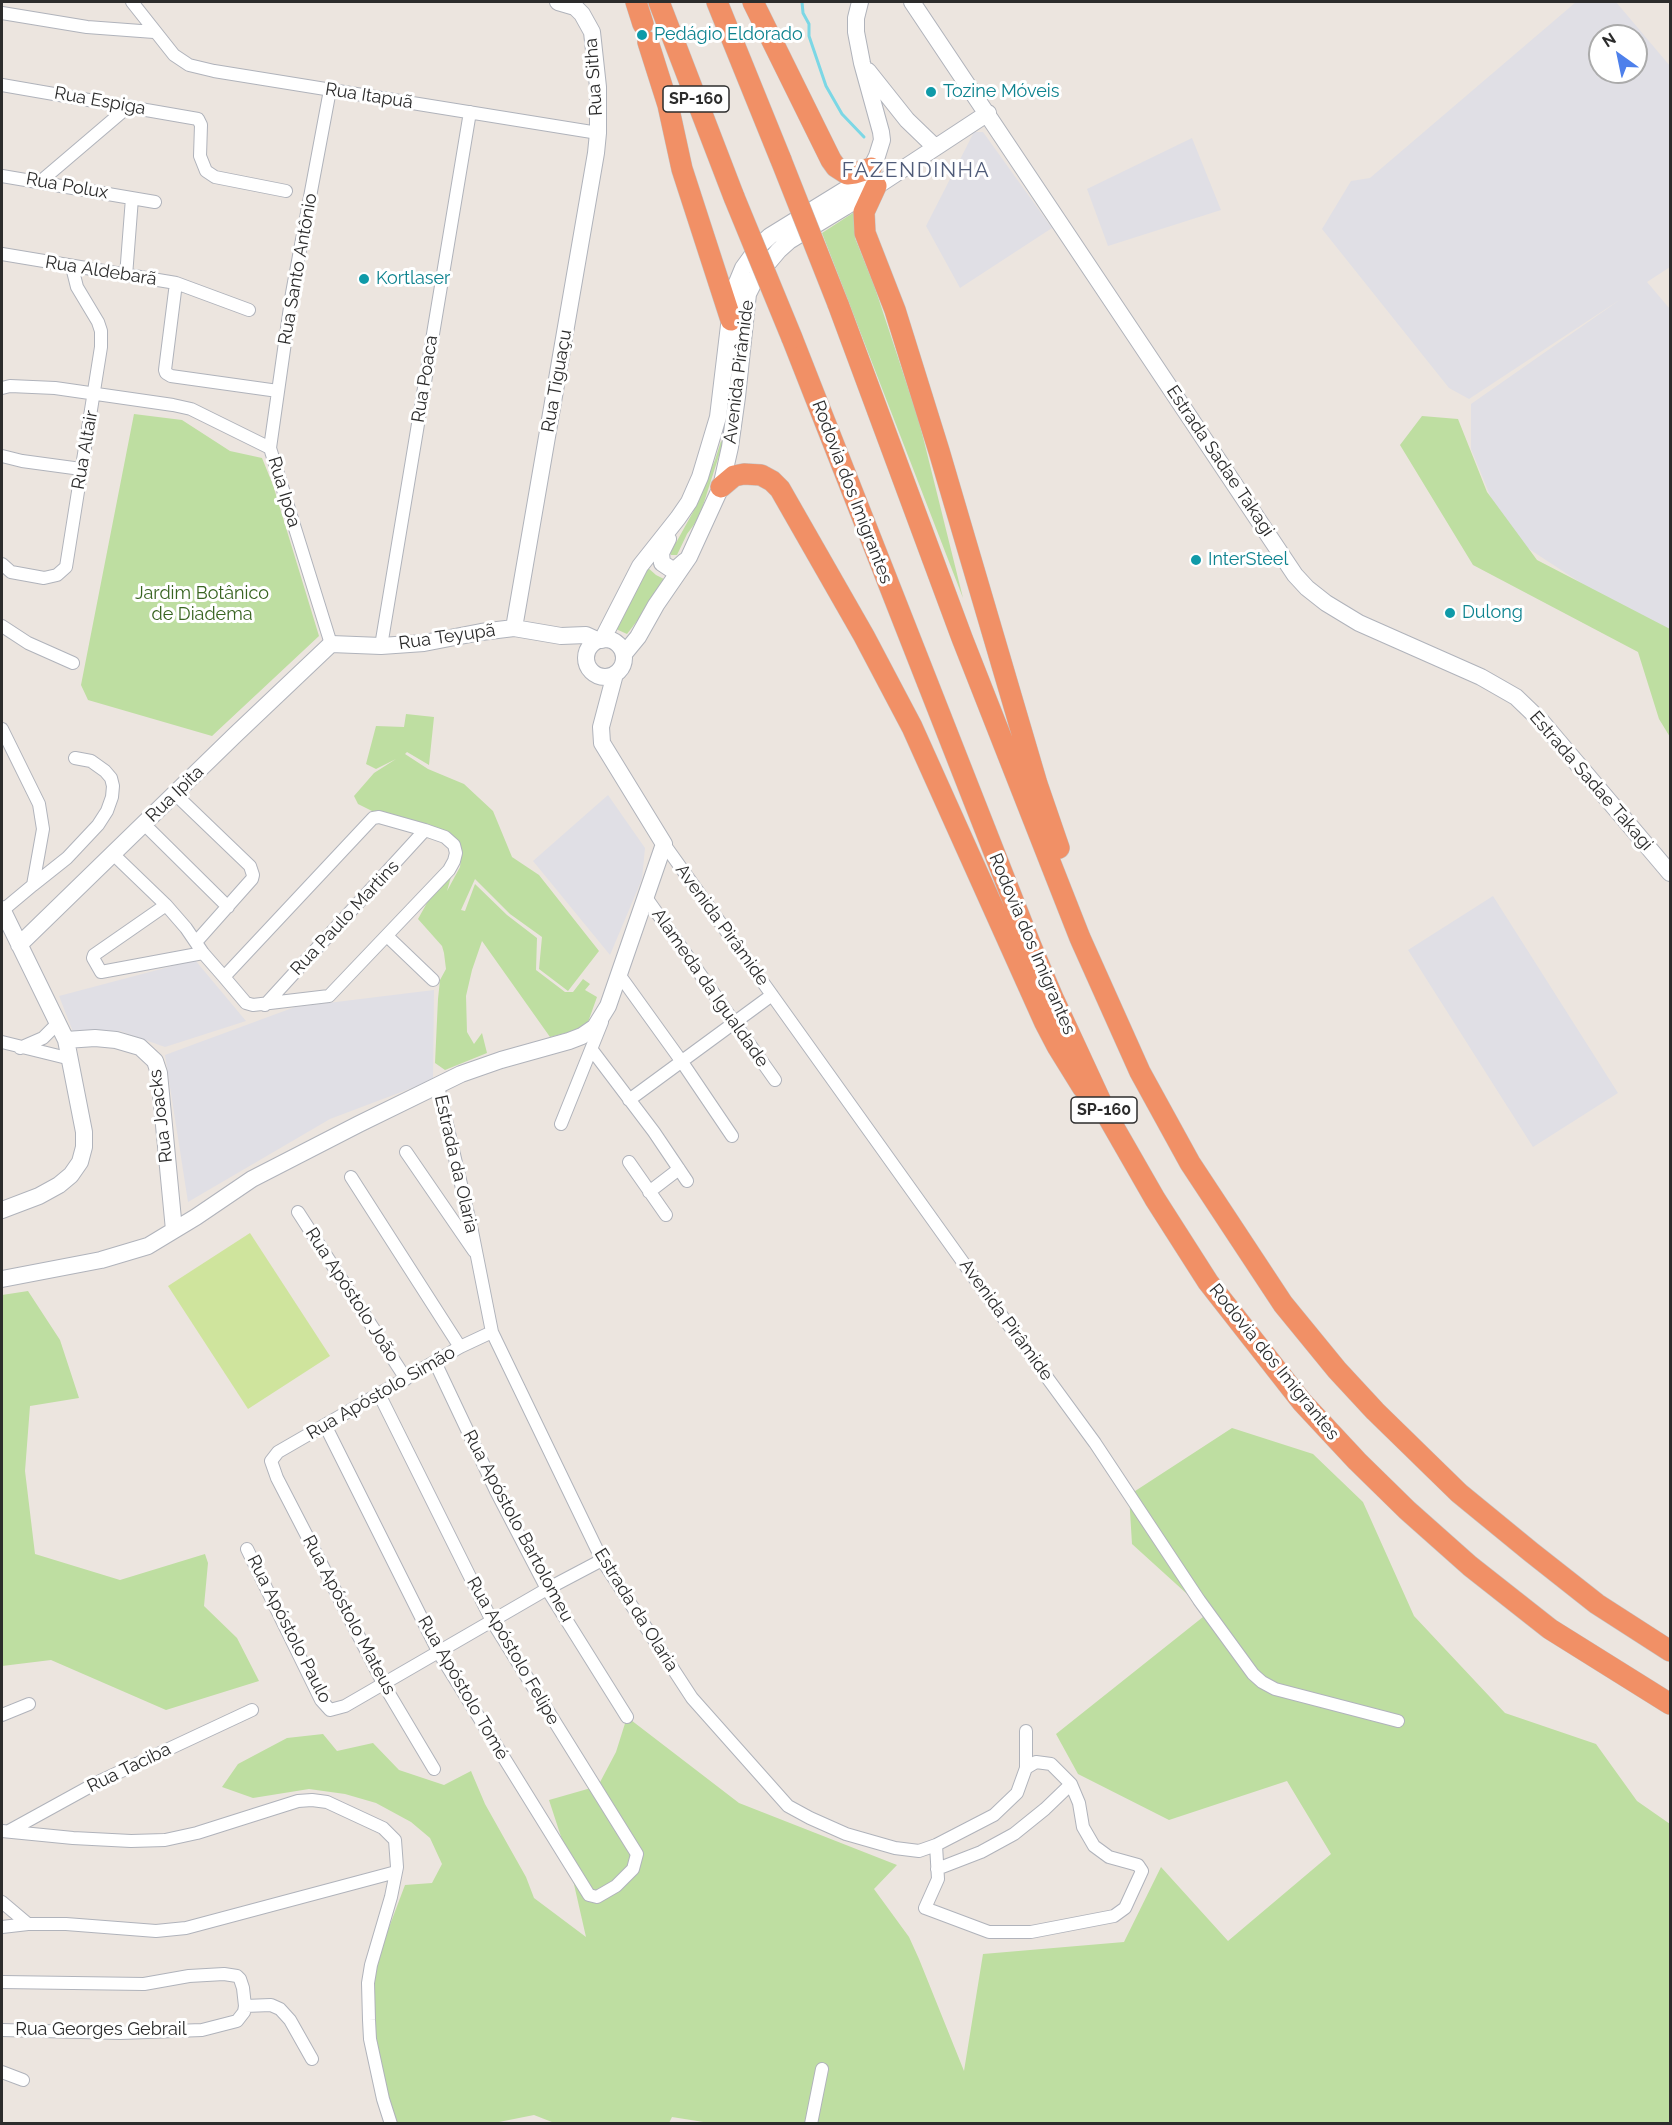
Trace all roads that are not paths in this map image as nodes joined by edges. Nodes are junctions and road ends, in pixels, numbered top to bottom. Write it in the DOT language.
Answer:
graph roads {
  1 [pos="132,2"];
  2 [pos="558,2"];
  3 [pos="636,2"];
  4 [pos="659,2"];
  5 [pos="717,2"];
  6 [pos="753,2"];
  7 [pos="860,2"];
  8 [pos="912,2"];
  9 [pos="2,13"];
  10 [pos="154,32"];
  11 [pos="862,63"];
  12 [pos="2,84"];
  13 [pos="330,90"];
  14 [pos="129,106"];
  15 [pos="470,112"];
  16 [pos="988,113"];
  17 [pos="598,133"];
  18 [pos="935,147"];
  19 [pos="2,176"];
  20 [pos="874,177"];
  21 [pos="41,181"];
  22 [pos="286,191"];
  23 [pos="132,198"];
  24 [pos="155,202"];
  25 [pos="2,254"];
  26 [pos="72,267"];
  27 [pos="126,276"];
  28 [pos="176,284"];
  29 [pos="249,310"];
  30 [pos="731,320"];
  31 [pos="2,388"];
  32 [pos="278,391"];
  33 [pos="94,395"];
  34 [pos="270,448"];
  35 [pos="2,456"];
  36 [pos="81,469"];
  37 [pos="721,487"];
  38 [pos="689,502"];
  39 [pos="689,557"];
  40 [pos="2,564"];
  41 [pos="2,626"];
  42 [pos="514,628"];
  43 [pos="331,644"];
  44 [pos="595,644"];
  45 [pos="381,646"];
  46 [pos="624,654"];
  47 [pos="73,663"];
  48 [pos="608,676"];
  49 [pos="2,729"];
  50 [pos="75,758"];
  51 [pos="175,794"];
  52 [pos="144,824"];
  53 [pos="425,830"];
  54 [pos="664,844"];
  55 [pos="113,854"];
  56 [pos="1671,873"];
  57 [pos="33,885"];
  58 [pos="645,896"];
  59 [pos="1064,897"];
  60 [pos="166,905"];
  61 [pos="228,907"];
  62 [pos="2,910"];
  63 [pos="387,936"];
  64 [pos="19,945"];
  65 [pos="200,947"];
  66 [pos="618,973"];
  67 [pos="224,977"];
  68 [pos="433,980"];
  69 [pos="772,995"];
  70 [pos="265,1005"];
  71 [pos="604,1014"];
  72 [pos="734,1023"];
  73 [pos="57,1024"];
  74 [pos="66,1040"];
  75 [pos="569,1041"];
  76 [pos="2,1042"];
  77 [pos="20,1048"];
  78 [pos="592,1050"];
  79 [pos="71,1059"];
  80 [pos="682,1062"];
  81 [pos="583,1068"];
  82 [pos="775,1080"];
  83 [pos="438,1086"];
  84 [pos="629,1100"];
  85 [pos="1108,1117"];
  86 [pos="561,1124"];
  87 [pos="732,1136"];
  88 [pos="406,1152"];
  89 [pos="629,1162"];
  90 [pos="679,1169"];
  91 [pos="351,1177"];
  92 [pos="687,1181"];
  93 [pos="649,1192"];
  94 [pos="2,1210"];
  95 [pos="298,1212"];
  96 [pos="666,1215"];
  97 [pos="174,1230"];
  98 [pos="476,1255"];
  99 [pos="2,1279"];
  100 [pos="492,1332"];
  101 [pos="460,1347"];
  102 [pos="435,1362"];
  103 [pos="406,1379"];
  104 [pos="379,1394"];
  105 [pos="325,1425"];
  106 [pos="272,1458"];
  107 [pos="247,1548"];
  108 [pos="602,1560"];
  109 [pos="547,1588"];
  110 [pos="492,1622"];
  111 [pos="1671,1651"];
  112 [pos="439,1653"];
  113 [pos="384,1684"];
  114 [pos="29,1704"];
  115 [pos="1671,1704"];
  116 [pos="252,1710"];
  117 [pos="2,1715"];
  118 [pos="627,1717"];
  119 [pos="1398,1721"];
  120 [pos="1026,1731"];
  121 [pos="1026,1768"];
  122 [pos="434,1769"];
  123 [pos="1071,1784"];
  124 [pos="5,1831"];
  125 [pos="936,1845"];
  126 [pos="633,1869"];
  127 [pos="937,1869"];
  128 [pos="396,1872"];
  129 [pos="2,1902"];
  130 [pos="28,1924"];
  131 [pos="2,1927"];
  132 [pos="2,1982"];
  133 [pos="245,2006"];
  134 [pos="2,2030"];
  135 [pos="312,2059"];
  136 [pos="822,2068"];
  137 [pos="2,2072"];
  138 [pos="23,2080"];
  139 [pos="392,2124"];
  140 [pos="811,2124"];
  1 -- 10 [label="street, Rua Itapuã"];
  2 -- 17 [label="main road, Rua Sitha"];
  3 -- 30 [label="highway"];
  4 -- 85 [label="highway, Rodovia dos Imigrantes / SP-160, bridge"];
  5 -- 59 [label="highway, SP-160, bridge"];
  6 -- 20 [label="highway"];
  7 -- 11 [label="main road, Avenida Pirâmide"];
  8 -- 16 [label="main road, Estrada Sadae Takagi"];
  9 -- 10 [label="street"];
  10 -- 13 [label="street, Rua Itapuã"];
  11 -- 18 [label="main road"];
  11 -- 20 [label="main road, Avenida Pirâmide"];
  12 -- 14 [label="street, Rua Espiga"];
  13 -- 15 [label="street, Rua Itapuã"];
  13 -- 32 [label="street, Rua Santo Antônio"];
  14 -- 21 [label="street"];
  14 -- 22 [label="street, Rua Espiga"];
  15 -- 17 [label="street, Rua Itapuã"];
  15 -- 45 [label="street, Rua Poaca"];
  16 -- 18 [label="main road, Avenida Pirâmide"];
  16 -- 56 [label="main road, Estrada Sadae Takagi"];
  17 -- 42 [label="main road, Rua Tiguaçu"];
  18 -- 20 [label="main road, Avenida Pirâmide"];
  19 -- 21 [label="street, Rua Polux"];
  20 -- 30 [label="main road, Avenida Pirâmide"];
  20 -- 37 [label="main road, Avenida Pirâmide"];
  20 -- 59 [label="highway"];
  21 -- 23 [label="street, Rua Polux"];
  23 -- 24 [label="street, Rua Polux"];
  23 -- 27 [label="street, Rua Polux"];
  25 -- 26 [label="street, Rua Aldebarã"];
  26 -- 27 [label="street, Rua Aldebarã"];
  26 -- 33 [label="street, Rua Altair"];
  27 -- 28 [label="street, Rua Aldebarã"];
  28 -- 29 [label="street"];
  28 -- 32 [label="street, Rua Aldebarã"];
  30 -- 38 [label="main road, Avenida Pirâmide"];
  31 -- 33 [label="street, Rua Ipoa"];
  32 -- 34 [label="street, Rua Santo Antônio"];
  33 -- 34 [label="street, Rua Ipoa"];
  33 -- 36 [label="street, Rua Altair"];
  34 -- 43 [label="street, Rua Ipoa"];
  35 -- 36 [label="street"];
  36 -- 40 [label="street, Rua Altair"];
  37 -- 39 [label="main road, Avenida Pirâmide"];
  37 -- 85 [label="highway"];
  38 -- 39 [label="main road"];
  38 -- 44 [label="main road, Avenida Pirâmide"];
  39 -- 46 [label="main road, Avenida Pirâmide"];
  41 -- 47 [label="street"];
  42 -- 44 [label="main road, Rua Teyupã"];
  42 -- 45 [label="main road, Rua Teyupã"];
  43 -- 45 [label="main road, Rua Teyupã"];
  43 -- 51 [label="main road, Rua Ipita"];
  44 -- 46 [label="main road"];
  44 -- 48 [label="main road"];
  46 -- 48 [label="main road"];
  48 -- 54 [label="main road"];
  49 -- 57 [label="street"];
  50 -- 57 [label="street"];
  51 -- 52 [label="main road, Rua Ipita"];
  51 -- 61 [label="street"];
  52 -- 55 [label="main road, Rua Ipita"];
  52 -- 61 [label="street"];
  53 -- 63 [label="street"];
  53 -- 67 [label="street"];
  53 -- 70 [label="street, Rua Paulo Martins"];
  54 -- 58 [label="main road"];
  54 -- 69 [label="street, Avenida Pirâmide"];
  55 -- 60 [label="street"];
  55 -- 64 [label="main road, Rua Ipita"];
  57 -- 62 [label="street"];
  58 -- 66 [label="main road"];
  58 -- 72 [label="street, Alameda da Igualdade"];
  59 -- 111 [label="highway, SP-160"];
  60 -- 65 [label="street"];
  60 -- 65 [label="street"];
  61 -- 65 [label="street"];
  62 -- 64 [label="main road"];
  63 -- 68 [label="street"];
  63 -- 70 [label="street"];
  64 -- 73 [label="main road"];
  65 -- 67 [label="street"];
  66 -- 71 [label="main road"];
  66 -- 80 [label="street"];
  67 -- 70 [label="street"];
  69 -- 72 [label="street"];
  69 -- 119 [label="street, Avenida Pirâmide"];
  71 -- 75 [label="main road"];
  71 -- 78 [label="street"];
  72 -- 80 [label="street"];
  72 -- 82 [label="street, Alameda da Igualdade"];
  73 -- 74 [label="main road"];
  73 -- 77 [label="street"];
  74 -- 79 [label="main road"];
  74 -- 97 [label="main road, Rua Joacks"];
  75 -- 81 [label="street"];
  75 -- 83 [label="main road"];
  76 -- 77 [label="street"];
  77 -- 79 [label="street"];
  78 -- 81 [label="street"];
  78 -- 84 [label="street"];
  79 -- 94 [label="main road"];
  80 -- 84 [label="street"];
  80 -- 87 [label="street"];
  81 -- 86 [label="street"];
  83 -- 97 [label="main road"];
  83 -- 98 [label="street, Estrada da Olaria"];
  84 -- 90 [label="street"];
  85 -- 115 [label="highway, Rodovia dos Imigrantes / SP-160"];
  88 -- 98 [label="street"];
  89 -- 93 [label="street"];
  90 -- 92 [label="street"];
  90 -- 93 [label="street"];
  91 -- 101 [label="street"];
  93 -- 96 [label="street"];
  95 -- 103 [label="street, Rua Apóstolo João"];
  97 -- 99 [label="main road"];
  98 -- 100 [label="street, Estrada da Olaria"];
  100 -- 101 [label="street, Rua Apóstolo Simão"];
  100 -- 108 [label="street, Estrada da Olaria"];
  101 -- 102 [label="street, Rua Apóstolo Simão"];
  102 -- 103 [label="street, Rua Apóstolo Simão"];
  102 -- 109 [label="street, Rua Apóstolo Bartolomeu"];
  103 -- 104 [label="street, Rua Apóstolo Simão"];
  104 -- 105 [label="street, Rua Apóstolo Simão"];
  104 -- 110 [label="street, Rua Apóstolo Felipe"];
  105 -- 106 [label="street, Rua Apóstolo Simão"];
  105 -- 112 [label="street, Rua Apóstolo Tomé"];
  106 -- 113 [label="street, Rua Apóstolo Mateus"];
  107 -- 113 [label="street, Rua Apóstolo Paulo"];
  108 -- 109 [label="street"];
  108 -- 125 [label="street, Estrada da Olaria"];
  109 -- 110 [label="street"];
  109 -- 118 [label="street, Rua Apóstolo Bartolomeu"];
  110 -- 112 [label="street"];
  110 -- 126 [label="street, Rua Apóstolo Felipe"];
  112 -- 113 [label="street"];
  112 -- 126 [label="street, Rua Apóstolo Tomé"];
  113 -- 122 [label="street, Rua Apóstolo Mateus"];
  114 -- 117 [label="street"];
  116 -- 124 [label="street, Rua Taciba"];
  120 -- 121 [label="street, Estrada da Olaria"];
  121 -- 123 [label="street"];
  121 -- 125 [label="street, Estrada da Olaria"];
  123 -- 127 [label="street"];
  123 -- 127 [label="street"];
  124 -- 128 [label="street"];
  125 -- 127 [label="street"];
  128 -- 130 [label="street"];
  128 -- 139 [label="street"];
  129 -- 130 [label="street"];
  130 -- 131 [label="street"];
  132 -- 133 [label="street"];
  133 -- 134 [label="street, Rua Georges Gebrail"];
  133 -- 135 [label="street"];
  136 -- 140 [label="street"];
  137 -- 138 [label="street"];
}
